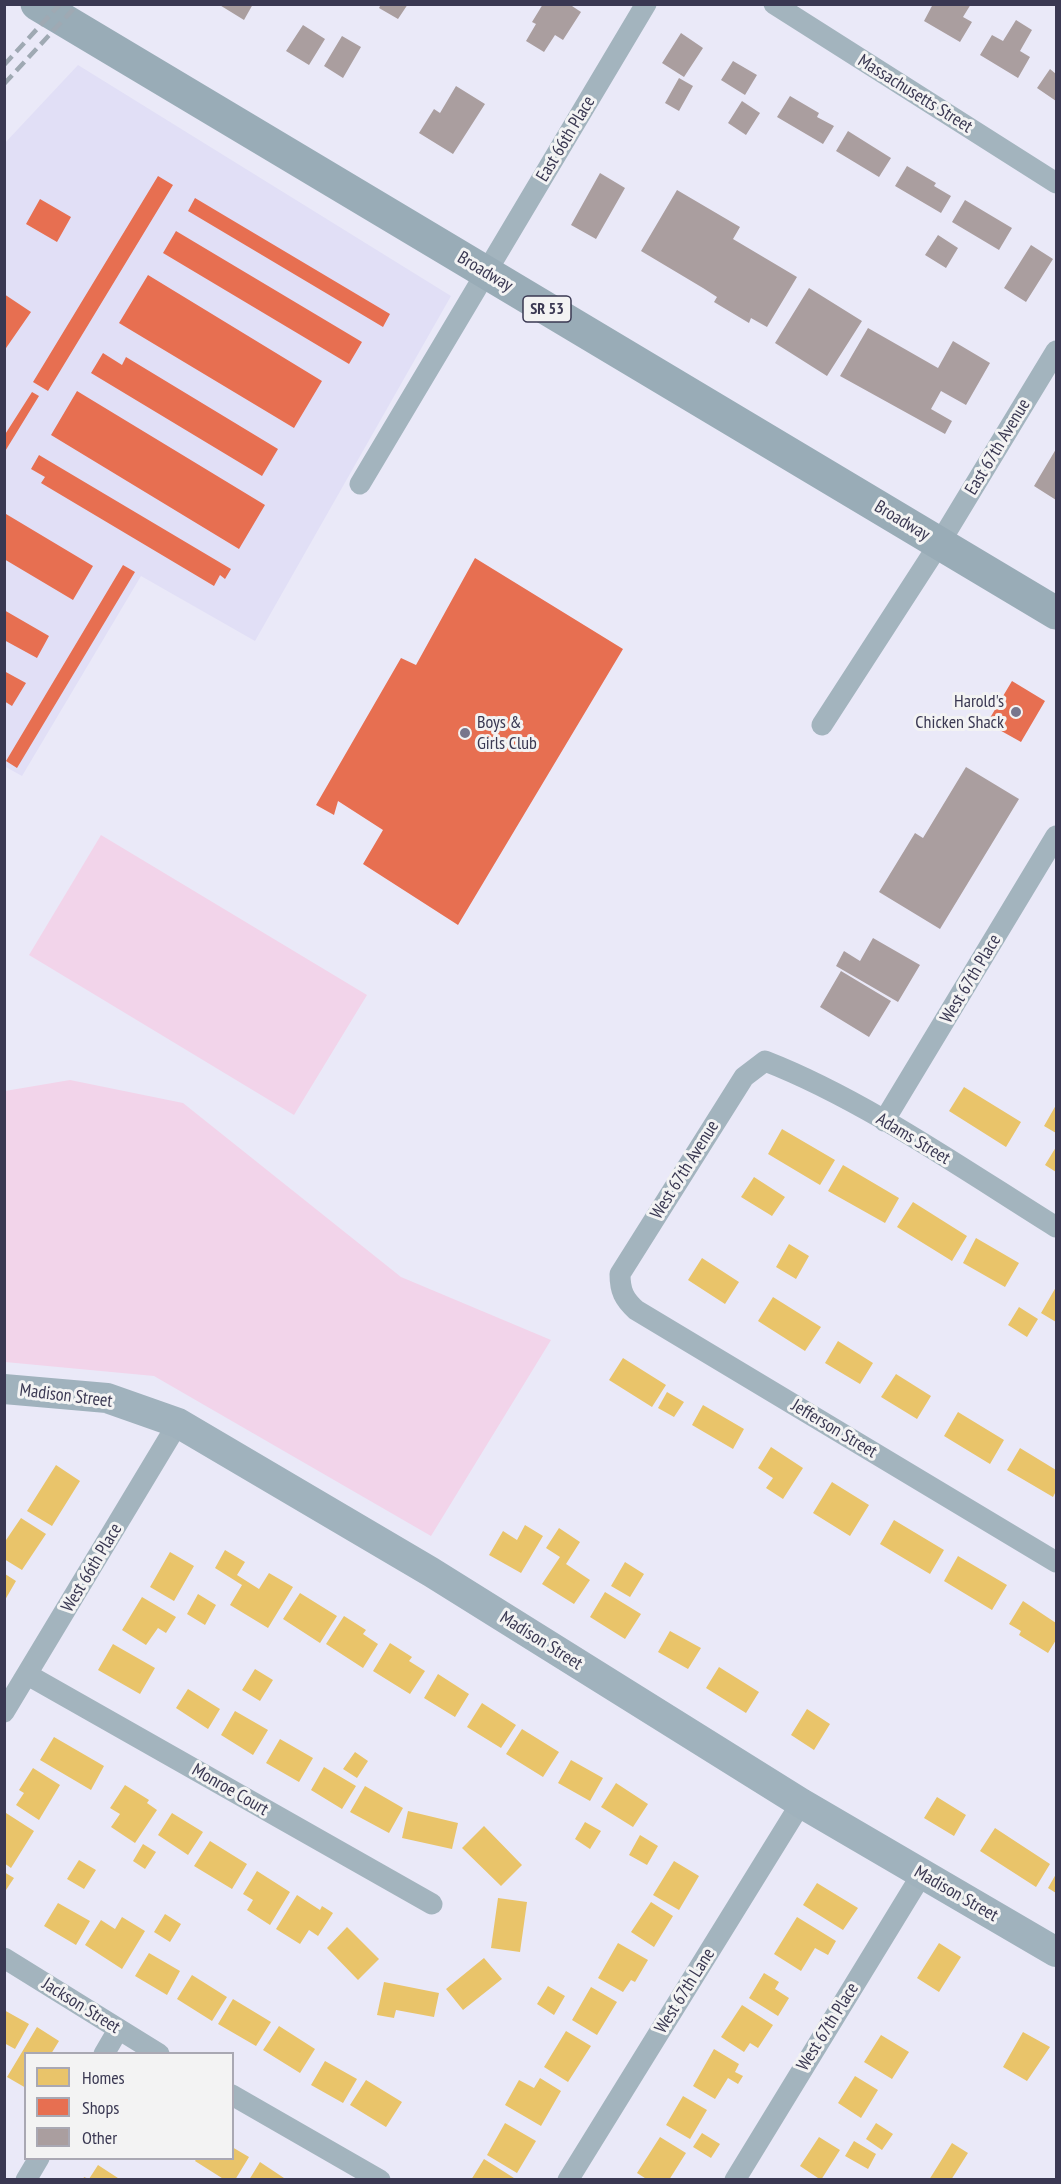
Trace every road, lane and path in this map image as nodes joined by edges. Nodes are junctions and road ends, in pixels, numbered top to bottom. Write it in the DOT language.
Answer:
graph roads {
  1 [pos="37,4"];
  2 [pos="646,4"];
  3 [pos="774,4"];
  4 [pos="1056,183"];
  5 [pos="486,273"];
  6 [pos="1056,351"];
  7 [pos="360,484"];
  8 [pos="939,544"];
  9 [pos="1056,614"];
  10 [pos="822,725"];
  11 [pos="1056,836"];
  12 [pos="765,1061"];
  13 [pos="884,1121"];
  14 [pos="1056,1227"];
  15 [pos="620,1289"];
  16 [pos="4,1389"];
  17 [pos="178,1423"];
  18 [pos="1056,1562"];
  19 [pos="28,1675"];
  20 [pos="4,1712"];
  21 [pos="801,1803"];
  22 [pos="922,1874"];
  23 [pos="432,1904"];
  24 [pos="1056,1952"];
  25 [pos="4,1958"];
  26 [pos="118,2030"];
  27 [pos="105,2052"];
  28 [pos="156,2052"];
  29 [pos="234,2096"];
  30 [pos="38,2160"];
  31 [pos="26,2180"];
  32 [pos="380,2180"];
  33 [pos="568,2180"];
  34 [pos="735,2180"];
  1 -- 5 [label="main road, Broadway / SR 53"];
  2 -- 5 [label="street, East 66th Place"];
  3 -- 4 [label="street, Massachusetts Street"];
  5 -- 7 [label="street, East 66th Place"];
  5 -- 8 [label="main road, Broadway / SR 53"];
  6 -- 8 [label="street, East 67th Avenue"];
  8 -- 9 [label="main road, Broadway / SR 53"];
  8 -- 10 [label="street, East 67th Avenue"];
  11 -- 13 [label="street, West 67th Place"];
  12 -- 13 [label="street, Adams Street"];
  12 -- 15 [label="street, West 67th Avenue"];
  13 -- 14 [label="street, Adams Street"];
  15 -- 18 [label="street, Jefferson Street"];
  16 -- 17 [label="street, Madison Street"];
  17 -- 19 [label="street, West 66th Place"];
  17 -- 21 [label="street, Madison Street"];
  19 -- 20 [label="street, West 66th Place"];
  19 -- 23 [label="street, Monroe Court"];
  21 -- 22 [label="street, Madison Street"];
  21 -- 33 [label="street, West 67th Lane"];
  22 -- 24 [label="street, Madison Street"];
  22 -- 34 [label="street, West 67th Place"];
  25 -- 26 [label="street, Jackson Street"];
  26 -- 27 [label="street"];
  26 -- 28 [label="street, Jackson Street"];
  29 -- 32 [label="street"];
  30 -- 31 [label="street"];
}
